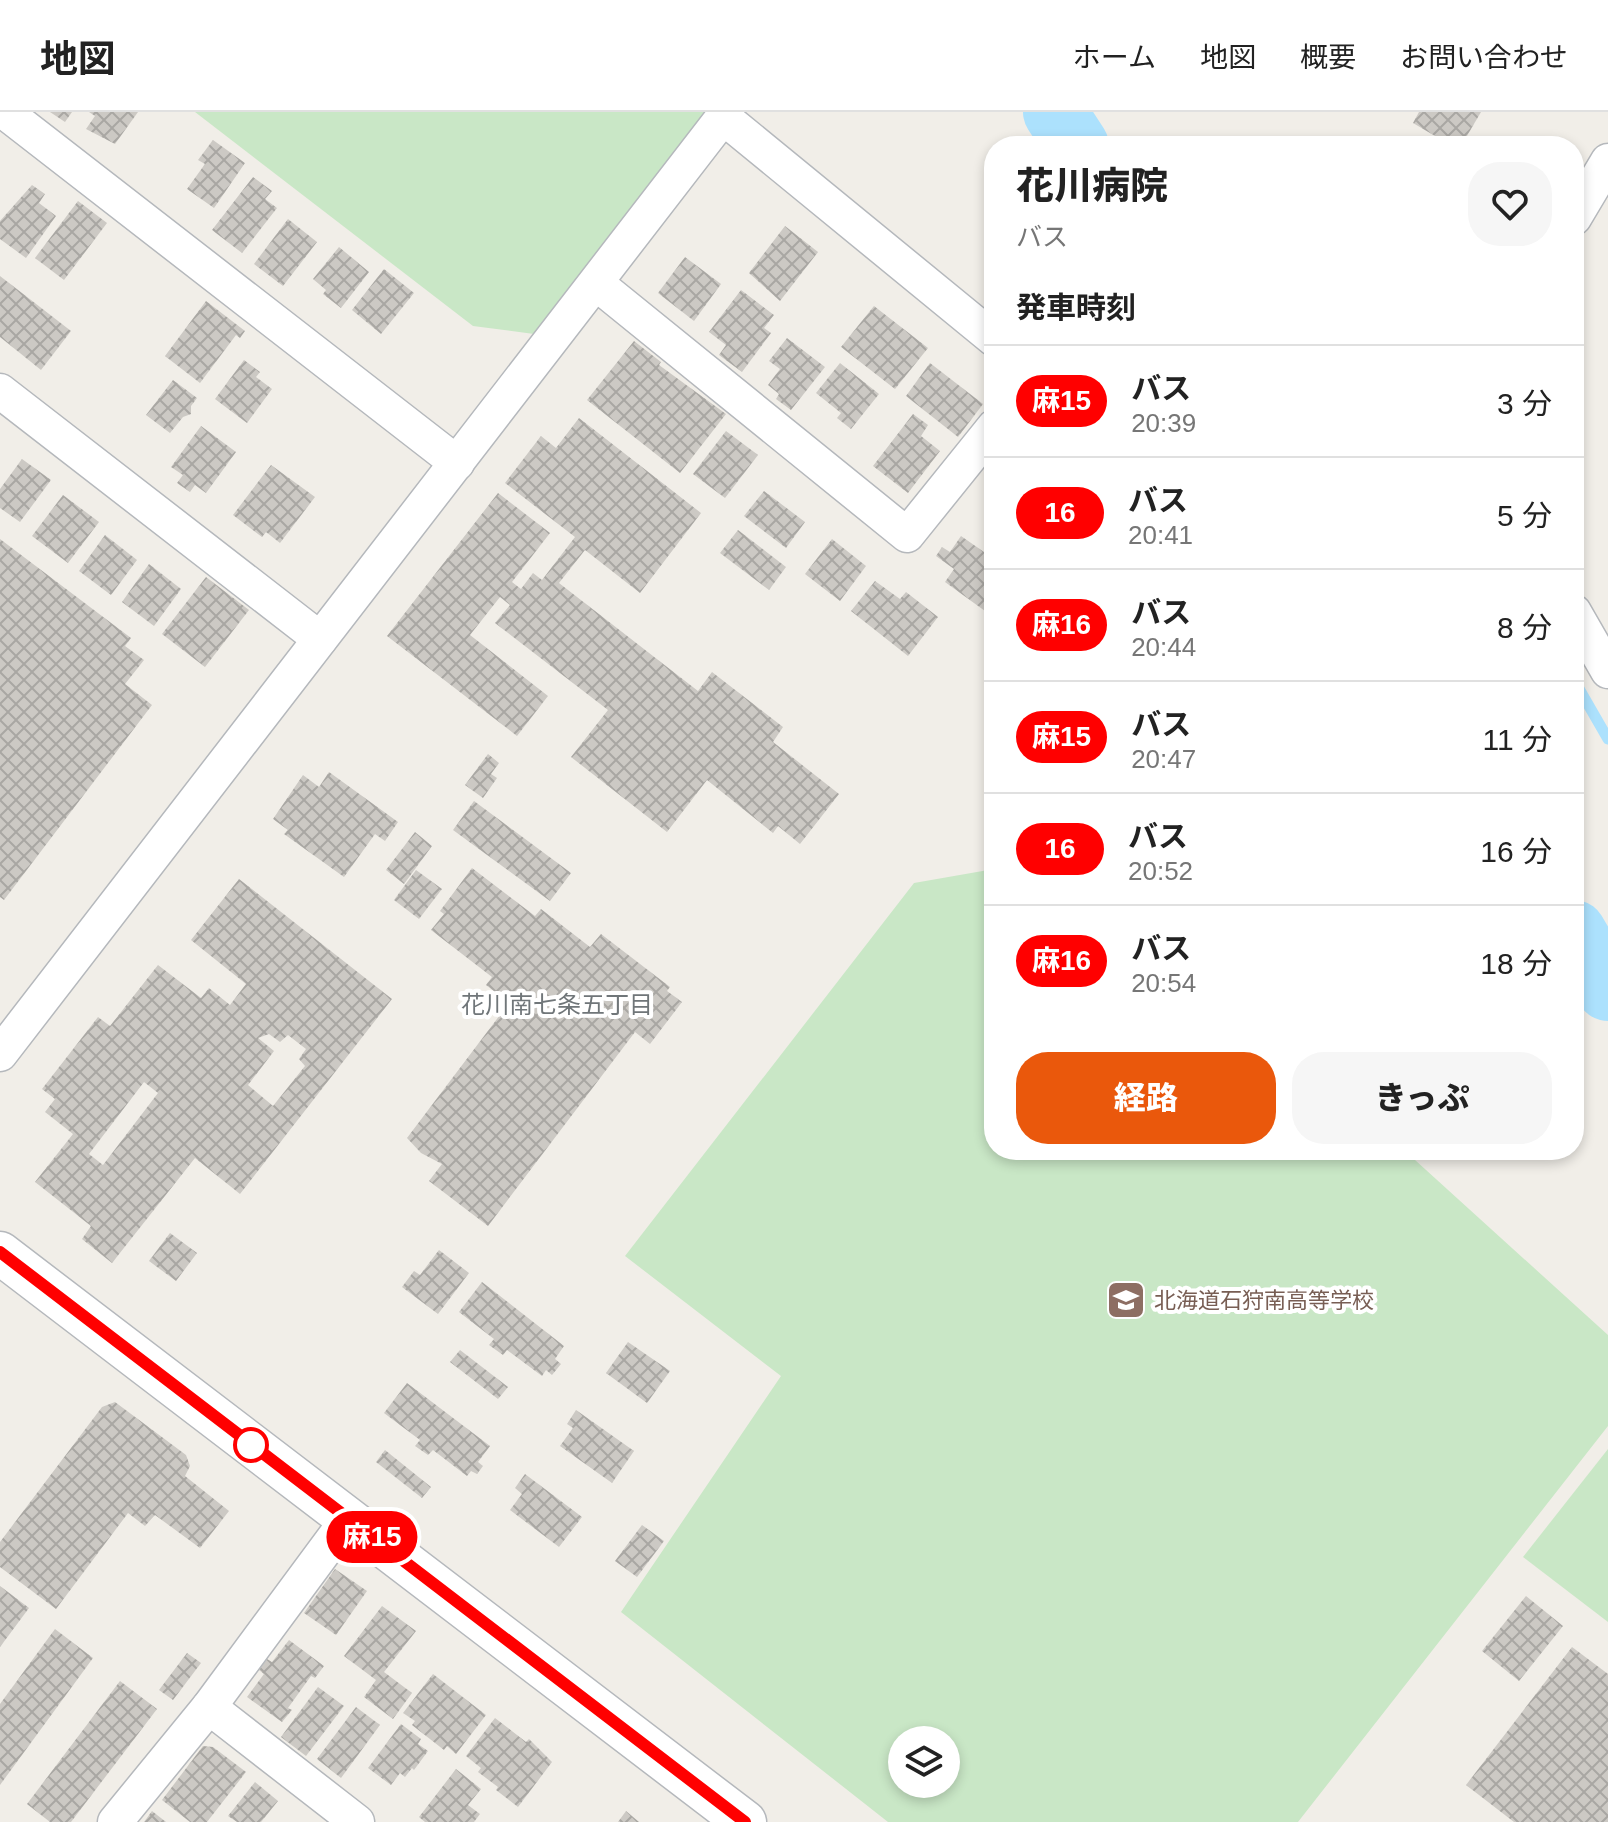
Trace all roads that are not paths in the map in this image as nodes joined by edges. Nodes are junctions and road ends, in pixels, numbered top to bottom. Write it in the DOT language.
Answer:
graph roads {
  1 [pos="5,112"];
  2 [pos="725,115"];
  3 [pos="1608,161"];
  4 [pos="1584,201"];
  5 [pos="596,283"];
  6 [pos="984,331"];
  7 [pos="0,391"];
  8 [pos="984,439"];
  9 [pos="457,463"];
  10 [pos="1584,629"];
  11 [pos="320,639"];
  12 [pos="1608,671"];
  13 [pos="0,1054"];
  14 [pos="0,1253"];
  15 [pos="348,1519"];
  16 [pos="209,1707"];
  17 [pos="724,1816"];
  18 [pos="115,1822"];
  19 [pos="357,1822"];
  1 -- 9 [label="street"];
  2 -- 5 [label="street"];
  2 -- 6 [label="street"];
  3 -- 4 [label="street"];
  5 -- 8 [label="street"];
  5 -- 9 [label="street"];
  7 -- 11 [label="street"];
  9 -- 11 [label="street"];
  10 -- 12 [label="street"];
  11 -- 13 [label="street"];
  14 -- 15 [label="street"];
  15 -- 16 [label="street"];
  15 -- 17 [label="street"];
  16 -- 18 [label="street"];
  16 -- 19 [label="street"];
}
